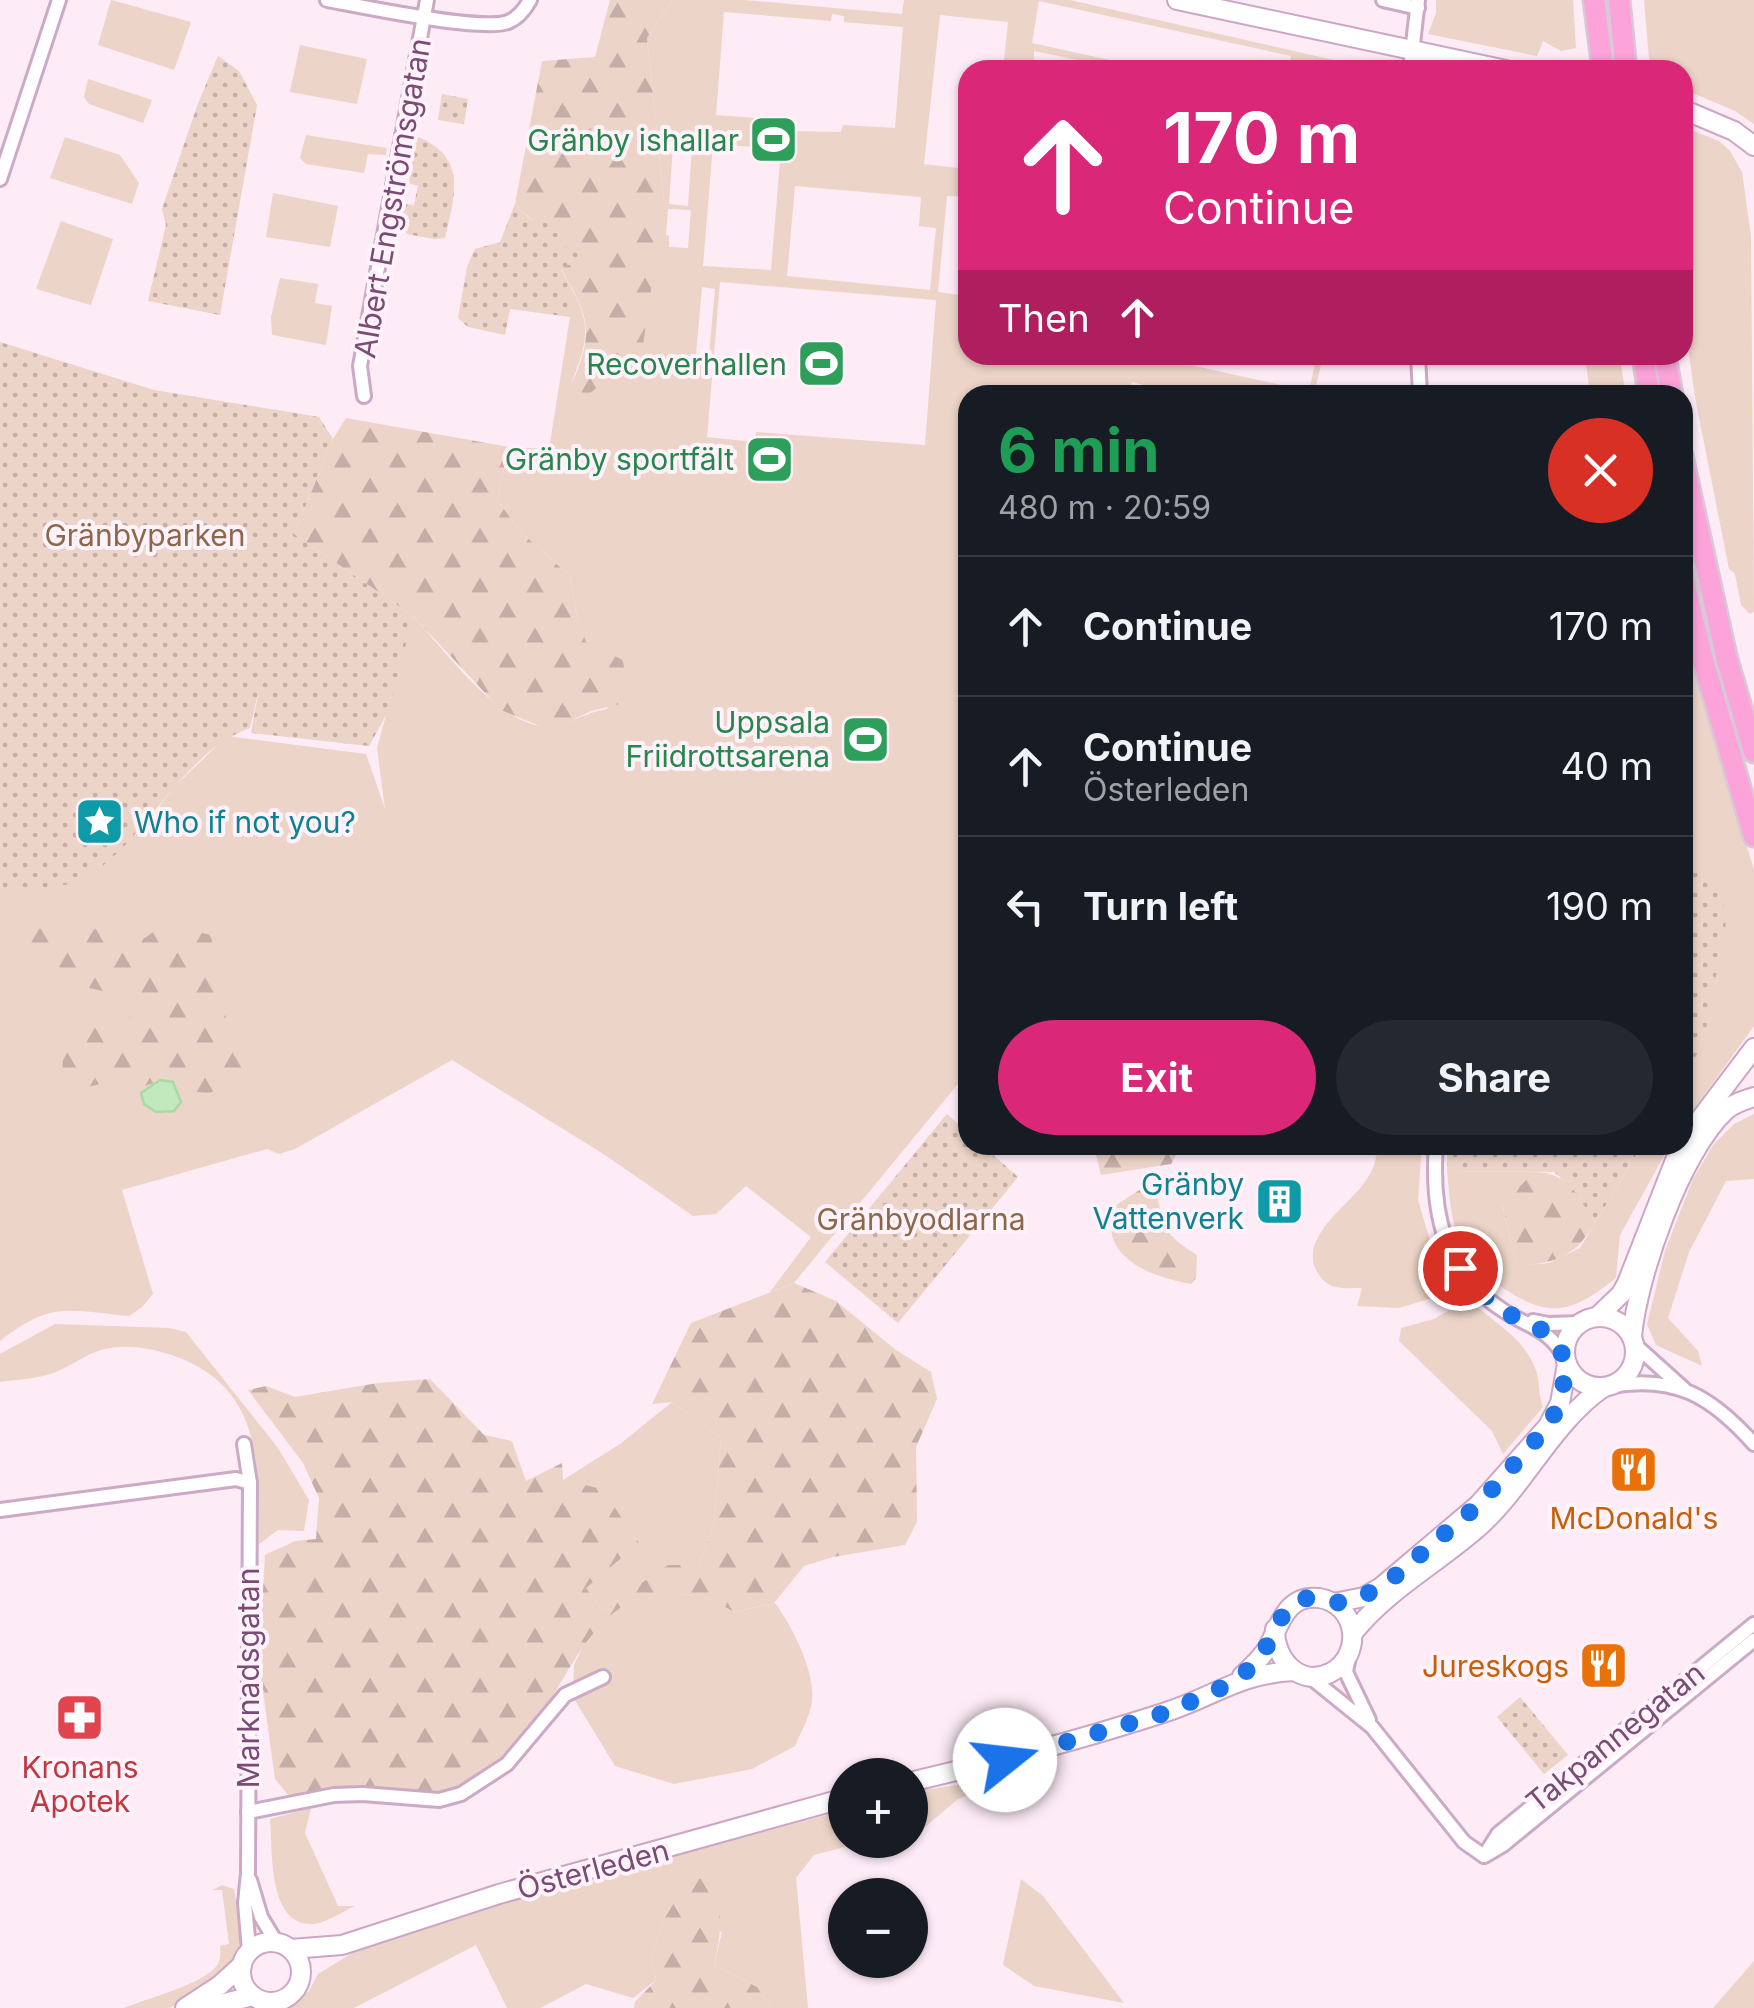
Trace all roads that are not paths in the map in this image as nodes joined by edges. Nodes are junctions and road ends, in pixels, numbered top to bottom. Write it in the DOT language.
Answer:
graph roads {
  1 [pos="59,0"];
  2 [pos="327,0"];
  3 [pos="427,0"];
  4 [pos="530,0"];
  5 [pos="1177,0"];
  6 [pos="1383,0"];
  7 [pos="1594,0"];
  8 [pos="1619,0"];
  9 [pos="1418,4"];
  10 [pos="424,18"];
  11 [pos="1412,44"];
  12 [pos="1411,60"];
  13 [pos="1470,60"];
  14 [pos="1601,60"];
  15 [pos="1625,60"];
  16 [pos="1693,114"];
  17 [pos="1754,146"];
  18 [pos="0,179"];
  19 [pos="364,396"];
  20 [pos="1693,506"];
  21 [pos="1693,619"];
  22 [pos="1754,752"];
  23 [pos="1754,836"];
  24 [pos="1754,1048"];
  25 [pos="1754,1097"];
  26 [pos="1693,1129"];
  27 [pos="1436,1155"];
  28 [pos="1678,1155"];
  29 [pos="1520,1318"];
  30 [pos="1589,1320"];
  31 [pos="1633,1340"];
  32 [pos="1566,1360"];
  33 [pos="1607,1387"];
  34 [pos="1686,1391"];
  35 [pos="244,1444"];
  36 [pos="1754,1444"];
  37 [pos="250,1484"];
  38 [pos="0,1510"];
  39 [pos="1334,1603"];
  40 [pos="1754,1624"];
  41 [pos="1276,1629"];
  42 [pos="1354,1633"];
  43 [pos="1754,1640"];
  44 [pos="1349,1655"];
  45 [pos="1301,1674"];
  46 [pos="603,1677"];
  47 [pos="1234,1682"];
  48 [pos="1372,1727"];
  49 [pos="928,1778"];
  50 [pos="828,1803"];
  51 [pos="248,1812"];
  52 [pos="1484,1856"];
  53 [pos="248,1873"];
  54 [pos="342,1945"];
  55 [pos="284,1946"];
  56 [pos="245,1958"];
  57 [pos="301,1976"];
  58 [pos="253,1996"];
  59 [pos="185,2008"];
  60 [pos="204,2008"];
  1 -- 18 [label="street"];
  2 -- 10 [label="street"];
  3 -- 10 [label="street, Albert Engströmsgatan"];
  4 -- 10 [label="street"];
  5 -- 11 [label="main road"];
  6 -- 9 [label="street"];
  7 -- 14 [label="main road"];
  8 -- 15 [label="main road"];
  9 -- 11 [label="street"];
  10 -- 19 [label="street, Albert Engströmsgatan"];
  11 -- 12 [label="street"];
  11 -- 13 [label="main road"];
  16 -- 17 [label="main road"];
  20 -- 22 [label="main road"];
  21 -- 23 [label="main road"];
  24 -- 26 [label="main road"];
  25 -- 31 [label="main road"];
  27 -- 29 [label="street"];
  28 -- 30 [label="main road"];
  29 -- 30 [label="street"];
  29 -- 32 [label="street"];
  30 -- 31 [label="main road"];
  30 -- 32 [label="main road"];
  31 -- 33 [label="main road"];
  31 -- 34 [label="street"];
  32 -- 33 [label="main road"];
  32 -- 39 [label="main road"];
  33 -- 34 [label="street"];
  33 -- 42 [label="main road"];
  34 -- 36 [label="street"];
  35 -- 37 [label="street, Marknadsgatan"];
  37 -- 38 [label="street"];
  37 -- 51 [label="street, Marknadsgatan"];
  39 -- 41 [label="main road"];
  39 -- 42 [label="main road"];
  40 -- 52 [label="street, Takpannegatan"];
  41 -- 45 [label="main road"];
  41 -- 47 [label="main road"];
  42 -- 44 [label="main road"];
  43 -- 52 [label="street, Takpannegatan"];
  44 -- 45 [label="main road"];
  44 -- 48 [label="street"];
  45 -- 47 [label="main road"];
  45 -- 48 [label="street"];
  46 -- 51 [label="street"];
  47 -- 49 [label="main road"];
  48 -- 52 [label="street"];
  50 -- 54 [label="main road, Österleden"];
  51 -- 53 [label="street, Marknadsgatan"];
  53 -- 55 [label="street, Marknadsgatan"];
  53 -- 56 [label="street, Marknadsgatan"];
  54 -- 55 [label="main road, Österleden"];
  54 -- 57 [label="main road, Österleden"];
  55 -- 56 [label="main road"];
  55 -- 57 [label="main road"];
  56 -- 58 [label="main road"];
  56 -- 59 [label="main road"];
  57 -- 58 [label="main road"];
  58 -- 60 [label="main road"];
}
